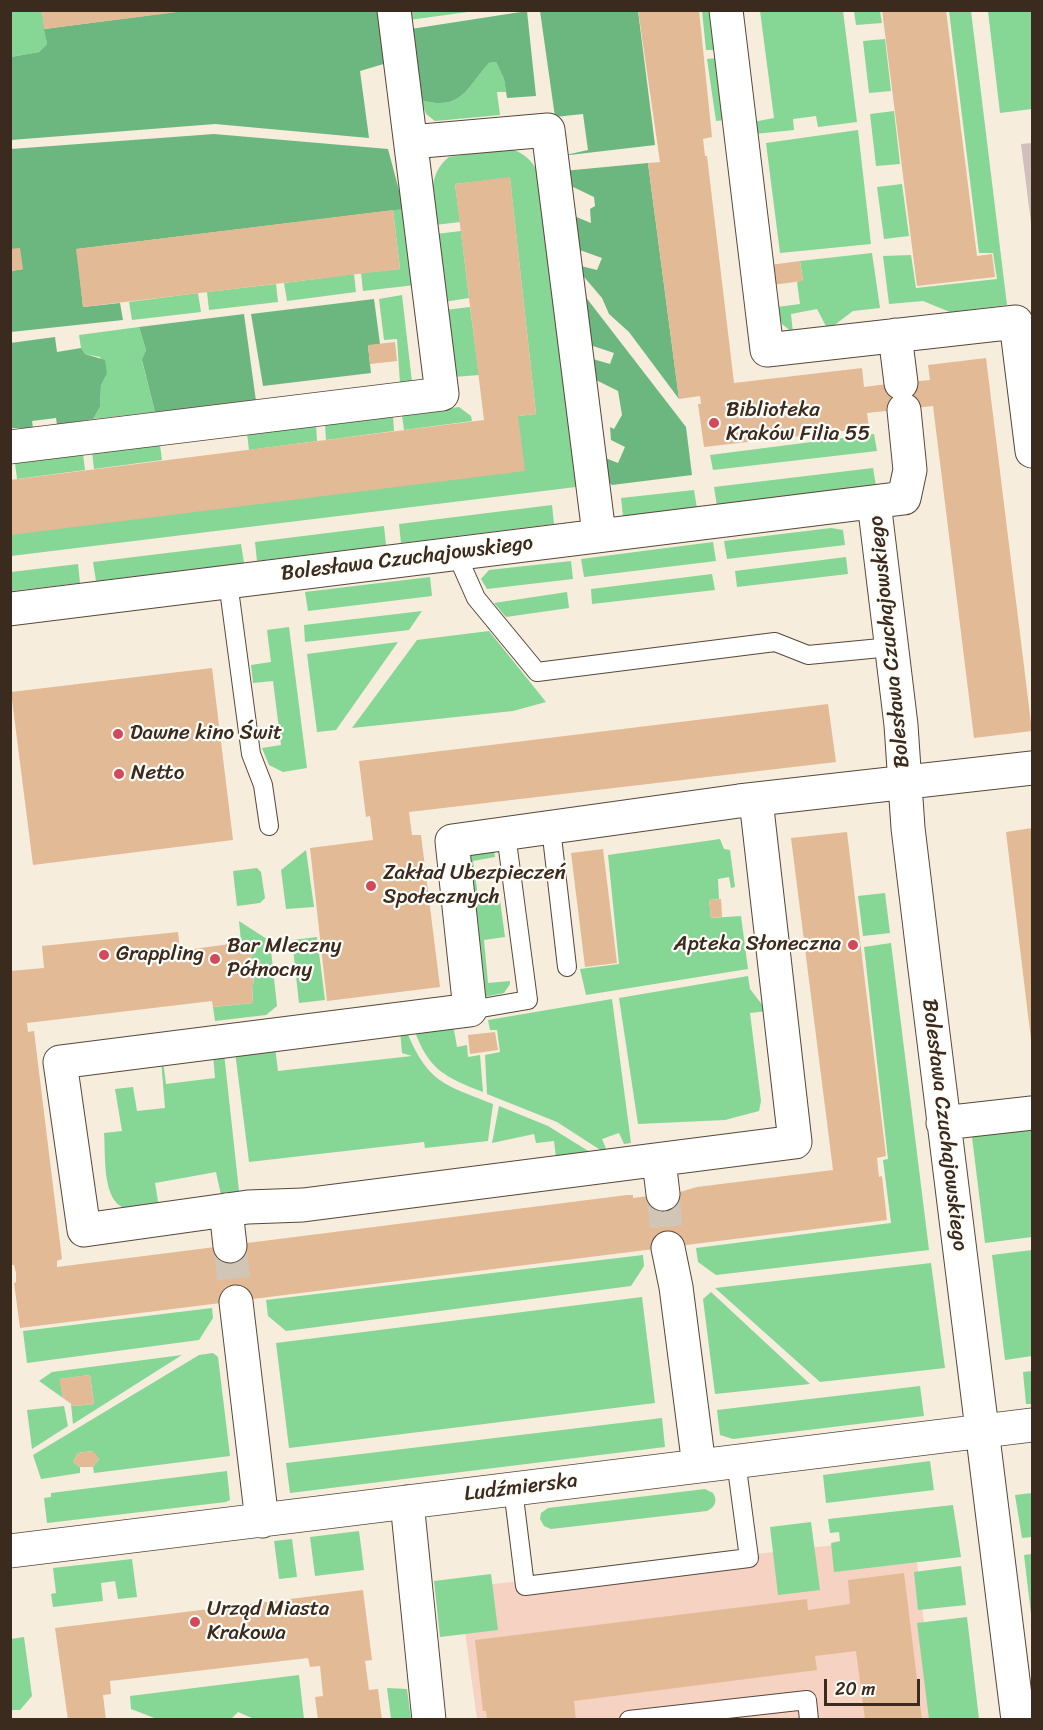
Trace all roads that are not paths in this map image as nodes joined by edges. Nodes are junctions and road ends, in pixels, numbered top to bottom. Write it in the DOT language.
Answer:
graph roads {
  1 [pos="394,10"];
  2 [pos="726,10"];
  3 [pos="411,142"];
  4 [pos="1024,321"];
  5 [pos="895,335"];
  6 [pos="1029,397"];
  7 [pos="10,447"];
  8 [pos="1032,451"];
  9 [pos="874,502"];
  10 [pos="599,534"];
  11 [pos="456,553"];
  12 [pos="228,582"];
  13 [pos="10,609"];
  14 [pos="891,646"];
  15 [pos="1032,768"];
  16 [pos="905,782"];
  17 [pos="756,800"];
  18 [pos="269,826"];
  19 [pos="551,828"];
  20 [pos="506,834"];
  21 [pos="567,967"];
  22 [pos="470,1010"];
  23 [pos="1032,1113"];
  24 [pos="943,1123"];
  25 [pos="660,1161"];
  26 [pos="663,1194"];
  27 [pos="226,1210"];
  28 [pos="230,1246"];
  29 [pos="668,1248"];
  30 [pos="236,1302"];
  31 [pos="1032,1425"];
  32 [pos="983,1432"];
  33 [pos="736,1461"];
  34 [pos="699,1466"];
  35 [pos="513,1489"];
  36 [pos="406,1502"];
  37 [pos="262,1521"];
  38 [pos="10,1551"];
  39 [pos="1022,1670"];
  40 [pos="429,1719"];
  41 [pos="629,1719"];
  42 [pos="809,1719"];
  43 [pos="1018,1719"];
  1 -- 3 [label="street"];
  2 -- 5 [label="street"];
  3 -- 7 [label="street"];
  3 -- 10 [label="street"];
  4 -- 5 [label="street"];
  4 -- 6 [label="street"];
  5 -- 9 [label="street"];
  6 -- 8 [label="street"];
  9 -- 10 [label="street, Bolesława Czuchajowskiego"];
  9 -- 14 [label="street, Bolesława Czuchajowskiego"];
  10 -- 11 [label="street, Bolesława Czuchajowskiego"];
  11 -- 12 [label="street, Bolesława Czuchajowskiego"];
  11 -- 14 [label="lane"];
  12 -- 13 [label="street, Bolesława Czuchajowskiego"];
  12 -- 18 [label="lane"];
  14 -- 16 [label="street, Bolesława Czuchajowskiego"];
  15 -- 16 [label="street"];
  16 -- 17 [label="street"];
  16 -- 24 [label="street, Bolesława Czuchajowskiego"];
  17 -- 19 [label="street"];
  17 -- 25 [label="street"];
  19 -- 20 [label="street"];
  19 -- 21 [label="lane"];
  20 -- 22 [label="street"];
  20 -- 22 [label="lane"];
  22 -- 27 [label="street"];
  23 -- 24 [label="street"];
  24 -- 32 [label="street, Bolesława Czuchajowskiego"];
  25 -- 26 [label="street"];
  25 -- 27 [label="street"];
  27 -- 28 [label="street"];
  29 -- 34 [label="street"];
  30 -- 37 [label="street"];
  31 -- 32 [label="street, Ludźmierska"];
  32 -- 33 [label="street, Ludźmierska"];
  32 -- 39 [label="street, Bolesława Czuchajowskiego"];
  33 -- 34 [label="street, Ludźmierska"];
  33 -- 35 [label="lane"];
  34 -- 35 [label="street, Ludźmierska"];
  35 -- 36 [label="street, Ludźmierska"];
  36 -- 37 [label="street, Ludźmierska"];
  36 -- 40 [label="street"];
  37 -- 38 [label="street, Ludźmierska"];
  39 -- 43 [label="street, Bolesława Czuchajowskiego"];
  41 -- 42 [label="lane"];
}
